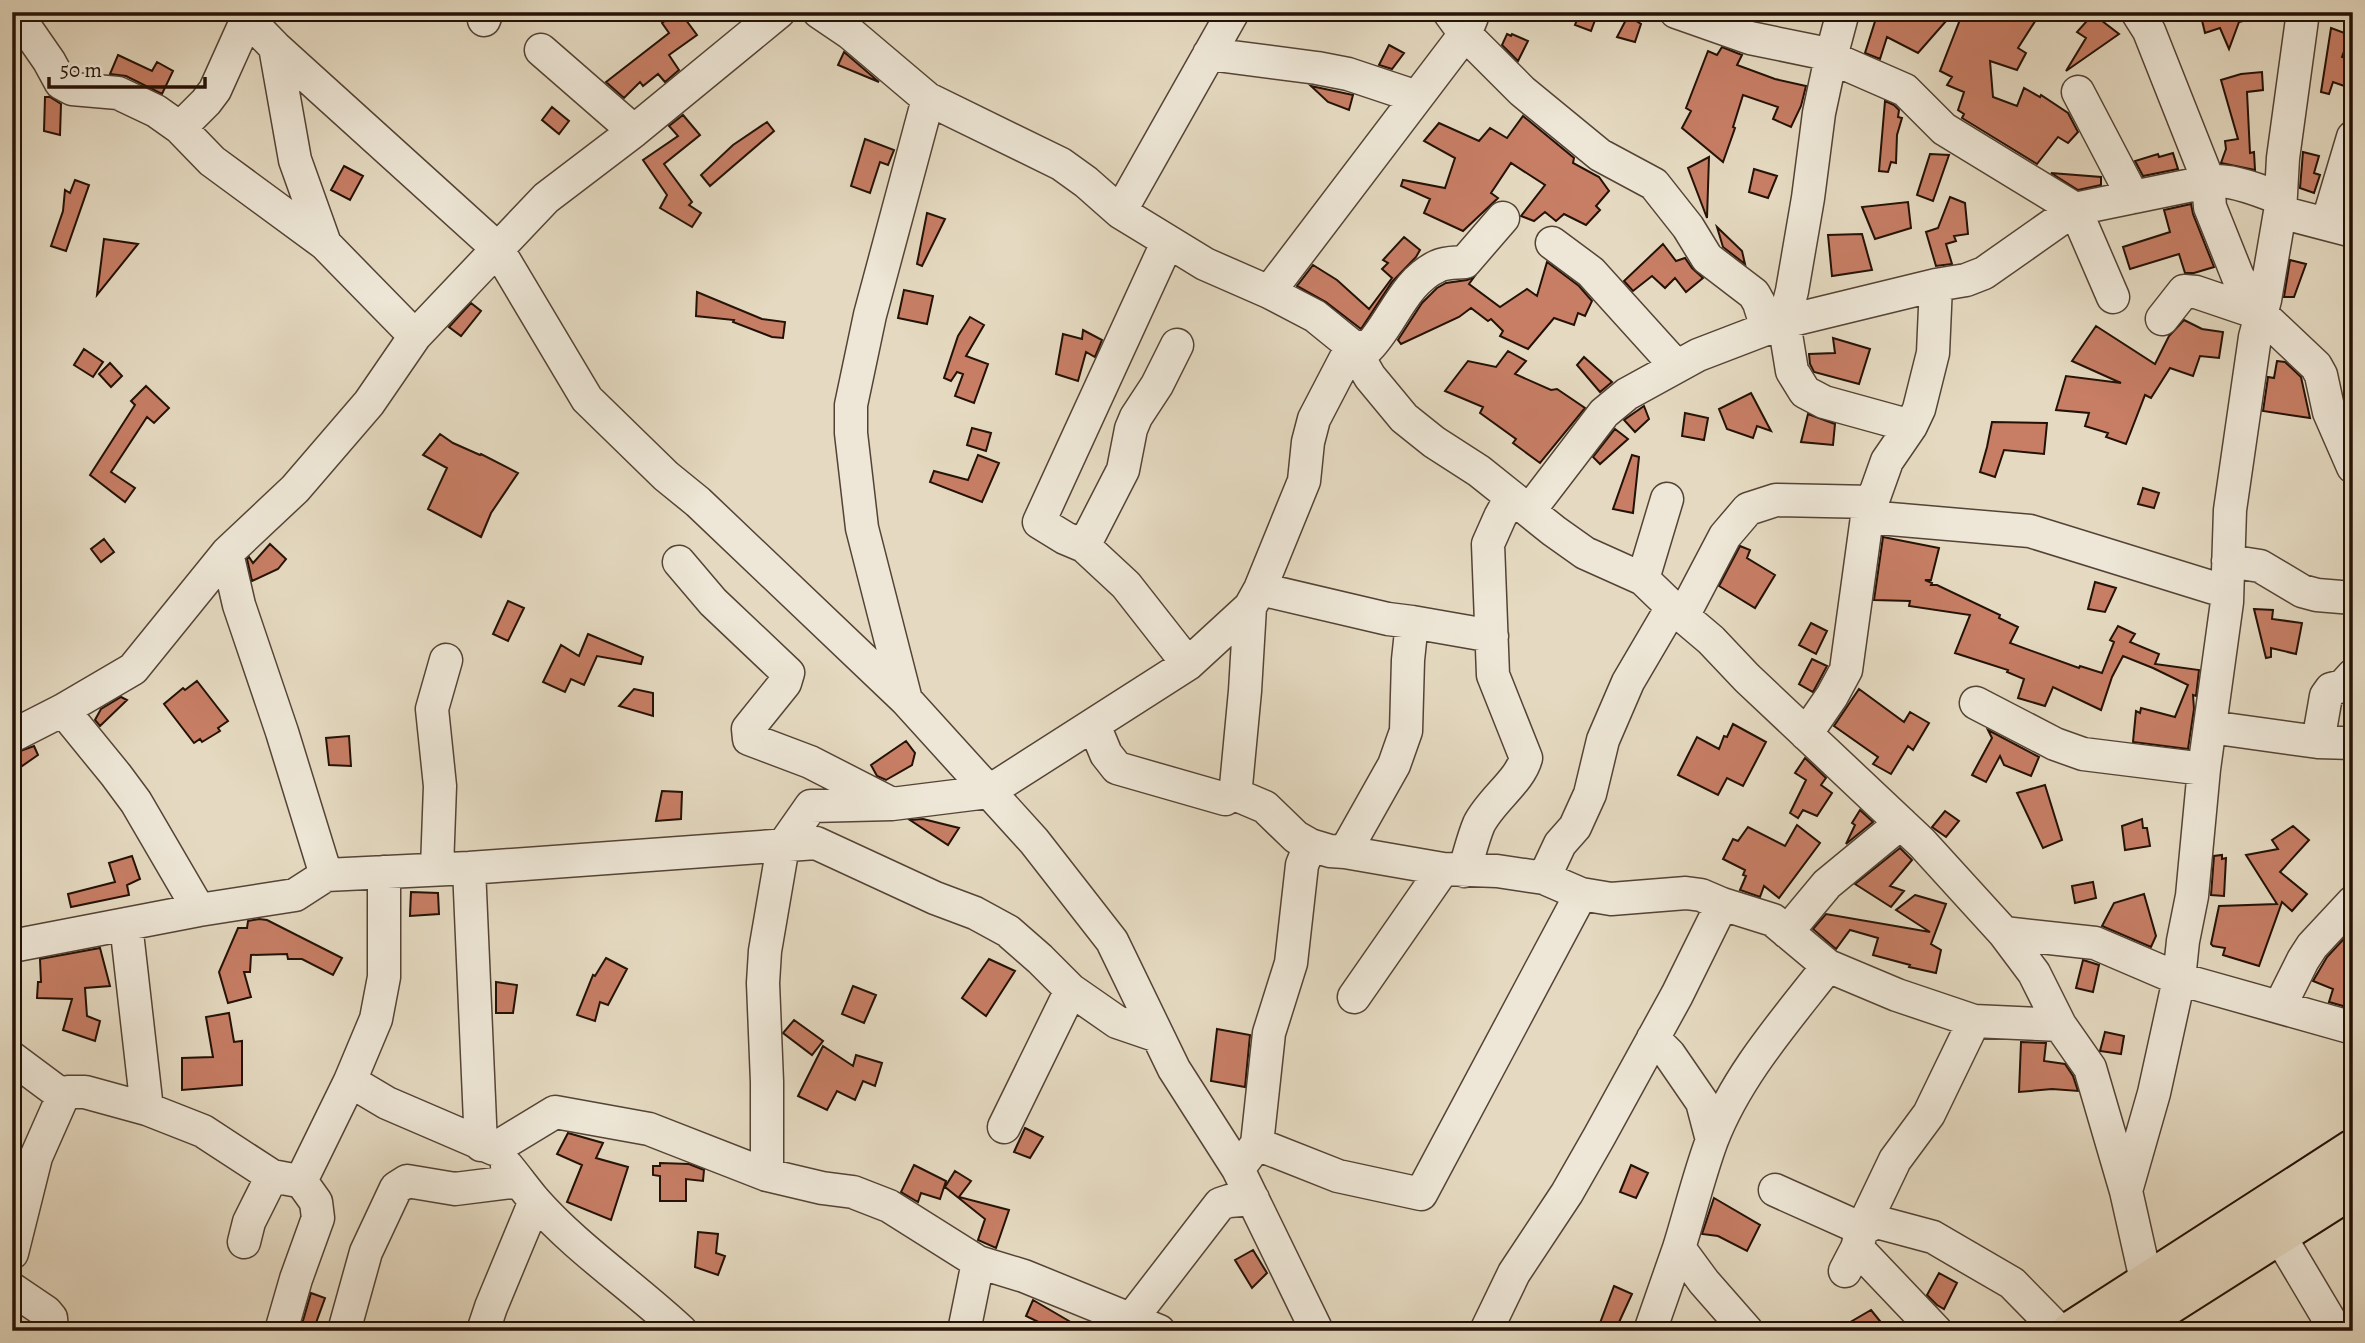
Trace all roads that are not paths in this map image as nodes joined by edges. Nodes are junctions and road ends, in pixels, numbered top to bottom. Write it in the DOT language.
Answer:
graph roads {
  1 [pos="15,12"];
  2 [pos="779,12"];
  3 [pos="819,12"];
  4 [pos="1233,12"];
  5 [pos="1676,12"];
  6 [pos="1843,12"];
  7 [pos="2137,12"];
  8 [pos="2303,12"];
  9 [pos="244,15"];
  10 [pos="1462,20"];
  11 [pos="1752,25"];
  12 [pos="275,47"];
  13 [pos="541,50"];
  14 [pos="1209,54"];
  15 [pos="1831,57"];
  16 [pos="2078,92"];
  17 [pos="1417,97"];
  18 [pos="928,99"];
  19 [pos="180,128"];
  20 [pos="634,131"];
  21 [pos="2353,137"];
  22 [pos="2208,180"];
  23 [pos="2133,197"];
  24 [pos="2280,205"];
  25 [pos="2075,209"];
  26 [pos="1120,212"];
  27 [pos="1503,218"];
  28 [pos="2340,227"];
  29 [pos="1167,243"];
  30 [pos="1552,243"];
  31 [pos="325,244"];
  32 [pos="497,248"];
  33 [pos="1936,285"];
  34 [pos="1269,292"];
  35 [pos="2113,297"];
  36 [pos="2261,314"];
  37 [pos="2162,319"];
  38 [pos="1776,325"];
  39 [pos="415,336"];
  40 [pos="1177,345"];
  41 [pos="1352,346"];
  42 [pos="1676,366"];
  43 [pos="1911,426"];
  44 [pos="2353,467"];
  45 [pos="1667,499"];
  46 [pos="1520,504"];
  47 [pos="1870,510"];
  48 [pos="1084,546"];
  49 [pos="227,553"];
  50 [pos="2228,561"];
  51 [pos="679,562"];
  52 [pos="1643,579"];
  53 [pos="2227,592"];
  54 [pos="1255,598"];
  55 [pos="2353,598"];
  56 [pos="1678,611"];
  57 [pos="1412,622"];
  58 [pos="1492,636"];
  59 [pos="446,660"];
  60 [pos="1188,664"];
  61 [pos="2353,675"];
  62 [pos="905,700"];
  63 [pos="1976,703"];
  64 [pos="63,710"];
  65 [pos="1094,725"];
  66 [pos="2210,727"];
  67 [pos="1806,734"];
  68 [pos="12,736"];
  69 [pos="2318,742"];
  70 [pos="2353,743"];
  71 [pos="2204,769"];
  72 [pos="988,792"];
  73 [pos="1232,793"];
  74 [pos="892,804"];
  75 [pos="1901,823"];
  76 [pos="1310,845"];
  77 [pos="783,846"];
  78 [pos="1345,852"];
  79 [pos="469,868"];
  80 [pos="437,869"];
  81 [pos="1453,870"];
  82 [pos="384,872"];
  83 [pos="326,875"];
  84 [pos="1544,878"];
  85 [pos="1581,894"];
  86 [pos="2353,902"];
  87 [pos="1721,904"];
  88 [pos="199,910"];
  89 [pos="126,924"];
  90 [pos="1787,932"];
  91 [pos="2004,933"];
  92 [pos="12,946"];
  93 [pos="1828,966"];
  94 [pos="2179,979"];
  95 [pos="1071,990"];
  96 [pos="1354,997"];
  97 [pos="2280,1006"];
  98 [pos="1974,1021"];
  99 [pos="2060,1025"];
  100 [pos="2353,1028"];
  101 [pos="1158,1036"];
  102 [pos="1653,1038"];
  103 [pos="12,1058"];
  104 [pos="350,1081"];
  105 [pos="63,1096"];
  106 [pos="147,1109"];
  107 [pos="1004,1127"];
  108 [pos="1712,1140"];
  109 [pos="1257,1144"];
  110 [pos="488,1147"];
  111 [pos="2353,1149"];
  112 [pos="1238,1169"];
  113 [pos="767,1175"];
  114 [pos="287,1178"];
  115 [pos="2353,1188"];
  116 [pos="1775,1190"];
  117 [pos="527,1191"];
  118 [pos="2126,1191"];
  119 [pos="1253,1199"];
  120 [pos="2278,1235"];
  121 [pos="244,1242"];
  122 [pos="1679,1248"];
  123 [pos="1854,1249"];
  124 [pos="12,1253"];
  125 [pos="978,1262"];
  126 [pos="2146,1280"];
  127 [pos="12,1289"];
  128 [pos="1137,1327"];
  129 [pos="52,1331"];
  130 [pos="281,1331"];
  131 [pos="344,1331"];
  132 [pos="483,1331"];
  133 [pos="681,1331"];
  134 [pos="964,1331"];
  135 [pos="1317,1331"];
  136 [pos="1486,1331"];
  137 [pos="1650,1331"];
  138 [pos="1746,1331"];
  139 [pos="1936,1331"];
  140 [pos="2059,1331"];
  141 [pos="2071,1331"];
  142 [pos="2128,1331"];
  143 [pos="2336,1331"];
  1 -- 19 [label="street"];
  2 -- 20 [label="street"];
  3 -- 18 [label="street"];
  4 -- 14 [label="street"];
  5 -- 11 [label="street"];
  6 -- 15 [label="street"];
  7 -- 22 [label="street"];
  8 -- 24 [label="street"];
  9 -- 12 [label="street"];
  9 -- 19 [label="street"];
  10 -- 17 [label="street"];
  10 -- 38 [label="street"];
  11 -- 15 [label="street"];
  12 -- 31 [label="street"];
  12 -- 32 [label="street"];
  13 -- 20 [label="street"];
  14 -- 17 [label="street"];
  14 -- 26 [label="street"];
  15 -- 25 [label="street"];
  15 -- 38 [label="street"];
  16 -- 23 [label="street"];
  17 -- 34 [label="street"];
  18 -- 26 [label="street"];
  18 -- 62 [label="street"];
  19 -- 31 [label="street"];
  20 -- 32 [label="street"];
  21 -- 28 [label="street"];
  22 -- 23 [label="street"];
  22 -- 24 [label="street"];
  22 -- 36 [label="street"];
  23 -- 25 [label="street"];
  24 -- 28 [label="street"];
  24 -- 36 [label="street"];
  25 -- 33 [label="street"];
  25 -- 35 [label="street"];
  26 -- 29 [label="street"];
  27 -- 41 [label="street"];
  29 -- 34 [label="street"];
  29 -- 48 [label="street"];
  30 -- 42 [label="street"];
  31 -- 39 [label="street"];
  32 -- 39 [label="street"];
  32 -- 62 [label="street"];
  33 -- 38 [label="street"];
  33 -- 43 [label="street"];
  34 -- 41 [label="street"];
  36 -- 37 [label="street"];
  36 -- 44 [label="street"];
  36 -- 50 [label="street"];
  38 -- 42 [label="street"];
  38 -- 43 [label="street"];
  39 -- 49 [label="street"];
  40 -- 48 [label="street"];
  41 -- 46 [label="street"];
  41 -- 54 [label="street"];
  42 -- 46 [label="street"];
  43 -- 47 [label="street"];
  45 -- 52 [label="street"];
  46 -- 52 [label="street"];
  46 -- 58 [label="street"];
  47 -- 53 [label="street"];
  47 -- 56 [label="street"];
  47 -- 67 [label="street"];
  48 -- 60 [label="street"];
  49 -- 64 [label="street"];
  49 -- 83 [label="street"];
  50 -- 53 [label="street"];
  50 -- 55 [label="street"];
  51 -- 74 [label="street"];
  52 -- 56 [label="street"];
  53 -- 66 [label="street"];
  54 -- 57 [label="street"];
  54 -- 60 [label="street"];
  54 -- 73 [label="street"];
  56 -- 67 [label="street"];
  56 -- 84 [label="street"];
  57 -- 58 [label="street"];
  57 -- 78 [label="street"];
  58 -- 81 [label="street"];
  59 -- 80 [label="street"];
  60 -- 65 [label="street"];
  61 -- 69 [label="street"];
  62 -- 72 [label="street"];
  63 -- 71 [label="street"];
  64 -- 68 [label="street"];
  64 -- 88 [label="street"];
  65 -- 72 [label="street"];
  65 -- 73 [label="street"];
  66 -- 69 [label="street"];
  66 -- 71 [label="street"];
  67 -- 75 [label="street"];
  69 -- 70 [label="street"];
  71 -- 94 [label="street"];
  72 -- 74 [label="street"];
  72 -- 101 [label="street"];
  73 -- 76 [label="street"];
  74 -- 77 [label="street"];
  75 -- 90 [label="street"];
  75 -- 91 [label="street"];
  76 -- 78 [label="street"];
  76 -- 109 [label="street"];
  77 -- 79 [label="street"];
  77 -- 95 [label="street"];
  77 -- 113 [label="street"];
  78 -- 81 [label="street"];
  79 -- 80 [label="street"];
  79 -- 110 [label="street"];
  80 -- 82 [label="street"];
  81 -- 84 [label="street"];
  81 -- 96 [label="street"];
  82 -- 83 [label="street"];
  82 -- 104 [label="street"];
  83 -- 88 [label="street"];
  84 -- 85 [label="street"];
  85 -- 87 [label="street"];
  85 -- 109 [label="street"];
  86 -- 97 [label="street"];
  87 -- 90 [label="street"];
  87 -- 102 [label="street"];
  88 -- 89 [label="street"];
  89 -- 92 [label="street"];
  89 -- 106 [label="street"];
  90 -- 93 [label="street"];
  91 -- 94 [label="street"];
  91 -- 99 [label="street"];
  93 -- 98 [label="street"];
  93 -- 108 [label="street"];
  94 -- 97 [label="street"];
  94 -- 118 [label="street"];
  95 -- 101 [label="street"];
  95 -- 107 [label="street"];
  97 -- 100 [label="street"];
  98 -- 99 [label="street"];
  98 -- 123 [label="street"];
  99 -- 118 [label="street"];
  101 -- 112 [label="street"];
  102 -- 108 [label="street"];
  102 -- 136 [label="street"];
  103 -- 105 [label="street"];
  104 -- 110 [label="street"];
  104 -- 114 [label="street"];
  105 -- 106 [label="street"];
  105 -- 124 [label="street"];
  106 -- 114 [label="street"];
  108 -- 122 [label="street"];
  109 -- 112 [label="street"];
  110 -- 113 [label="street"];
  110 -- 117 [label="street"];
  111 -- 126 [label="main road"];
  112 -- 119 [label="street"];
  113 -- 125 [label="street"];
  114 -- 121 [label="street"];
  114 -- 130 [label="street"];
  115 -- 120 [label="main road"];
  116 -- 123 [label="street"];
  117 -- 131 [label="street"];
  117 -- 132 [label="street"];
  117 -- 133 [label="street"];
  118 -- 126 [label="street"];
  119 -- 128 [label="street"];
  119 -- 135 [label="street"];
  120 -- 142 [label="main road"];
  120 -- 143 [label="street"];
  122 -- 137 [label="street"];
  122 -- 138 [label="street"];
  123 -- 139 [label="street"];
  123 -- 140 [label="street"];
  125 -- 128 [label="street"];
  125 -- 134 [label="street"];
  126 -- 141 [label="main road"];
  127 -- 129 [label="street"];
}
